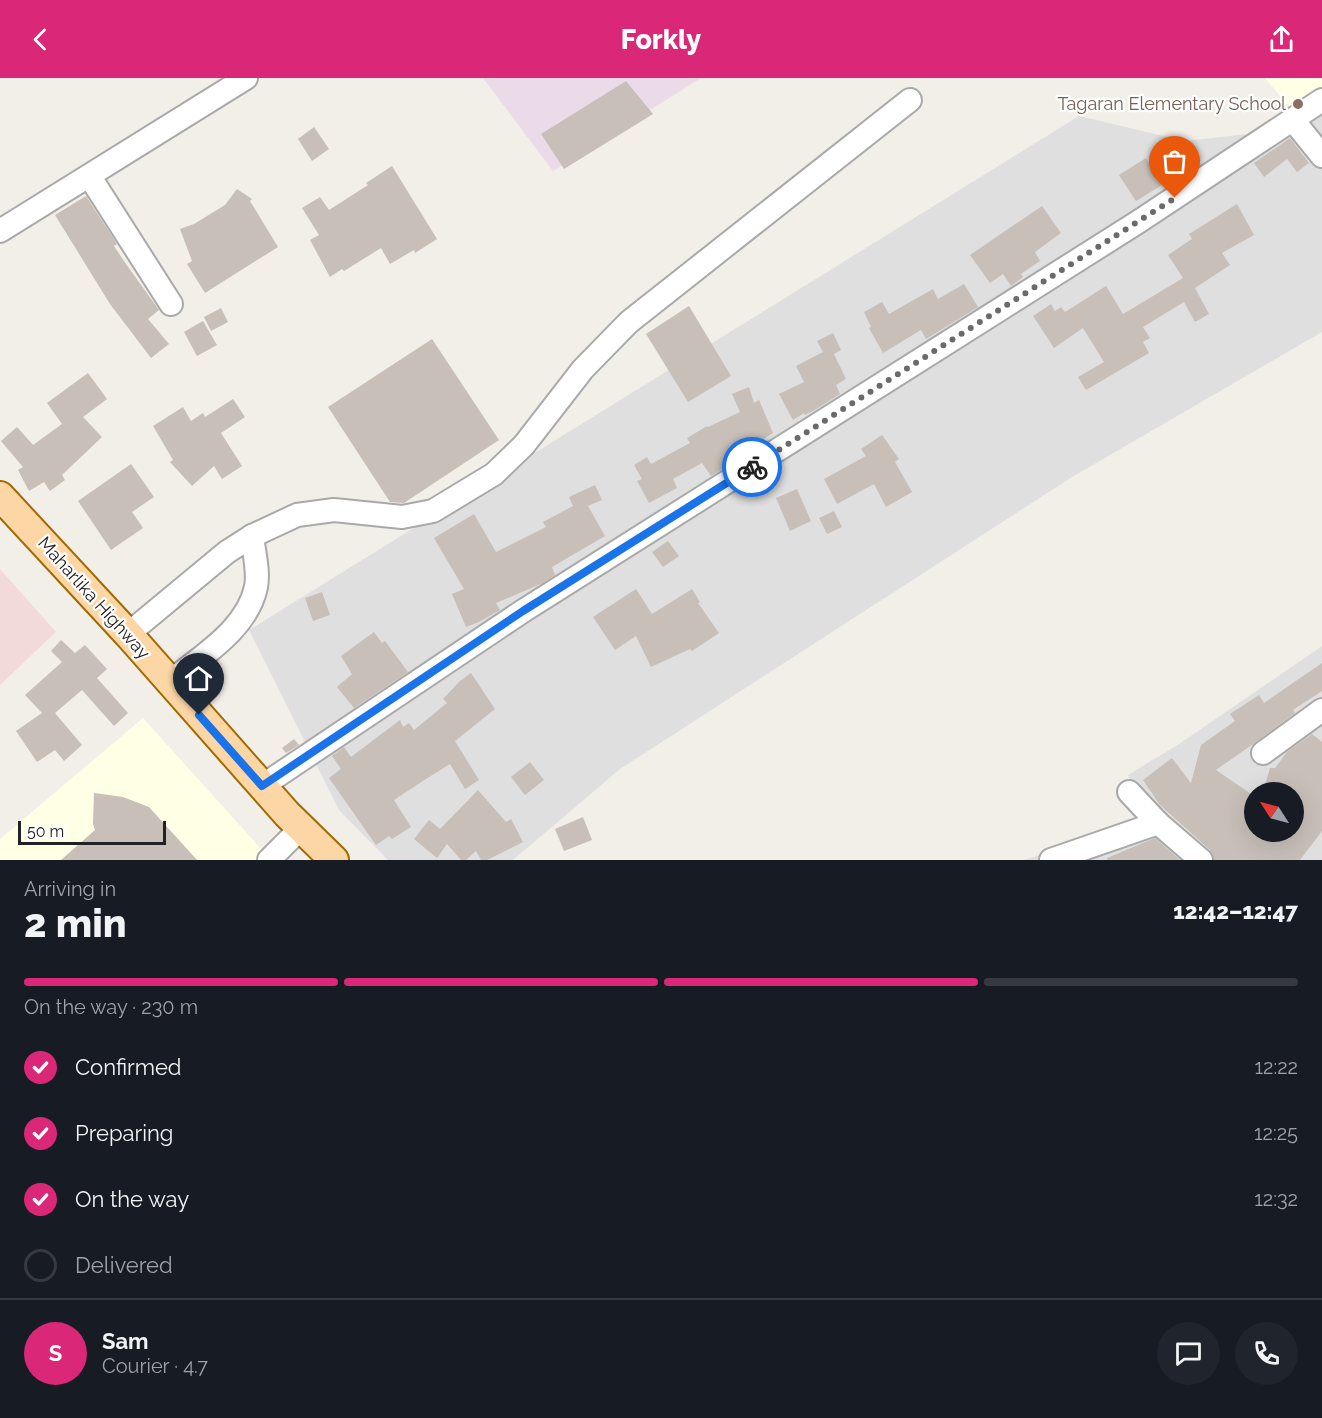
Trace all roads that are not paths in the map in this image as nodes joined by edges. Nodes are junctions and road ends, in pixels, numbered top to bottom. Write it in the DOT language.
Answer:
graph roads {
  1 [pos="246,78"];
  2 [pos="910,100"];
  3 [pos="1322,100"];
  4 [pos="1293,120"];
  5 [pos="1322,156"];
  6 [pos="90,177"];
  7 [pos="0,231"];
  8 [pos="171,304"];
  9 [pos="0,496"];
  10 [pos="252,536"];
  11 [pos="128,634"];
  12 [pos="170,682"];
  13 [pos="1322,710"];
  14 [pos="1263,753"];
  15 [pos="262,786"];
  16 [pos="1129,792"];
  17 [pos="1158,823"];
  18 [pos="301,828"];
  19 [pos="269,860"];
  20 [pos="333,860"];
  21 [pos="1051,860"];
  22 [pos="1201,860"];
  1 -- 6 [label="street"];
  2 -- 10 [label="street"];
  3 -- 4 [label="street"];
  4 -- 5 [label="street"];
  4 -- 15 [label="street"];
  6 -- 7 [label="street"];
  6 -- 8 [label="street"];
  9 -- 11 [label="main road, Maharlika Highway"];
  10 -- 11 [label="street"];
  10 -- 12 [label="street"];
  11 -- 12 [label="main road, Maharlika Highway"];
  12 -- 15 [label="main road, Maharlika Highway"];
  13 -- 14 [label="street"];
  15 -- 18 [label="main road, Maharlika Highway"];
  16 -- 17 [label="street"];
  17 -- 21 [label="street"];
  17 -- 22 [label="street"];
  18 -- 19 [label="street"];
  18 -- 20 [label="main road, Maharlika Highway"];
}
